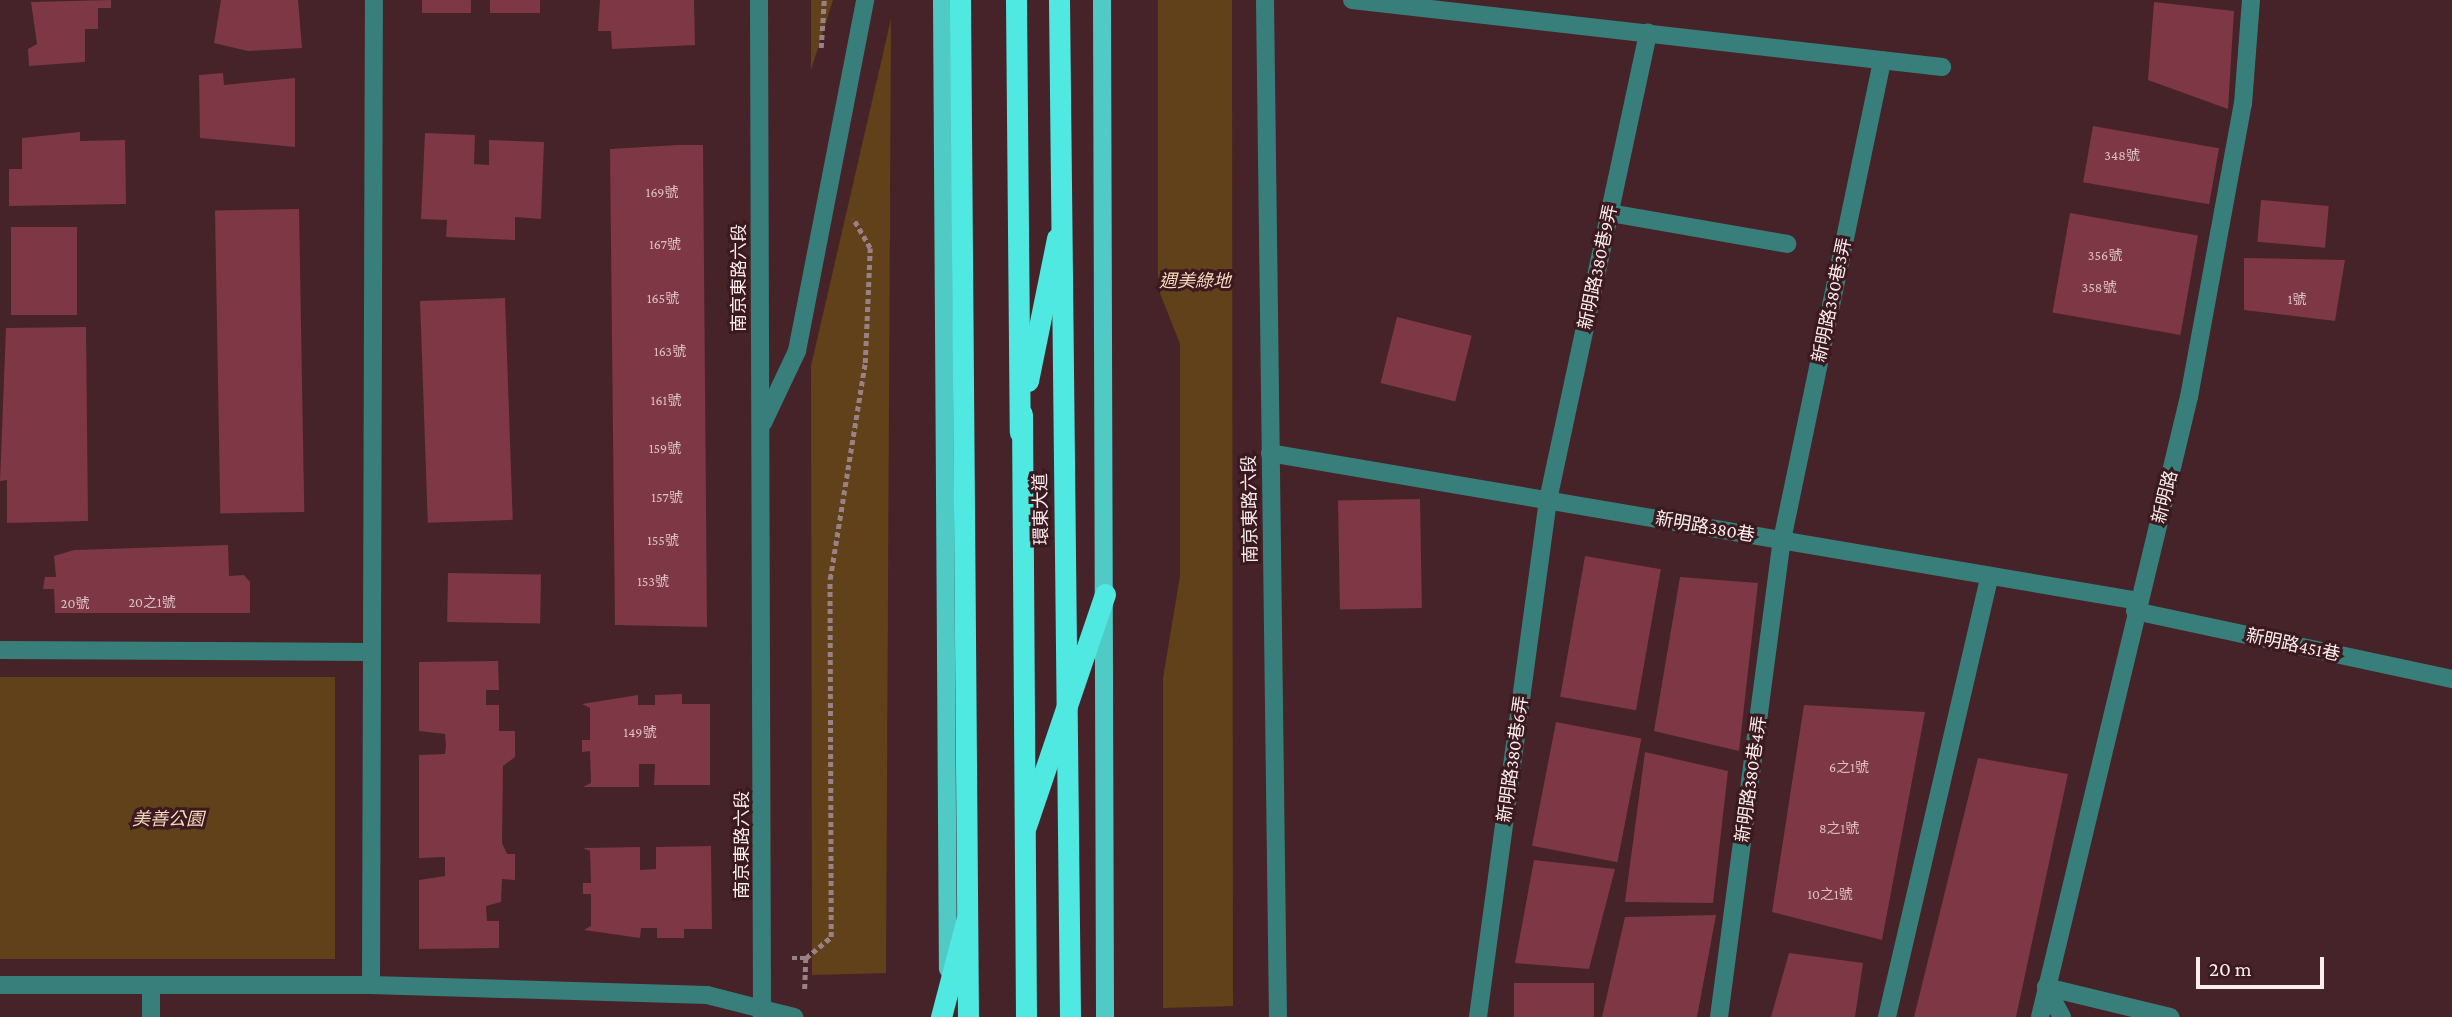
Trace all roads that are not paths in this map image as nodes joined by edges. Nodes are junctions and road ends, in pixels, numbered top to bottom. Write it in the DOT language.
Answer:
graph roads {
  1 [pos="374,0"];
  2 [pos="759,0"];
  3 [pos="865,0"];
  4 [pos="942,0"];
  5 [pos="960,0"];
  6 [pos="1016,0"];
  7 [pos="1059,0"];
  8 [pos="1102,0"];
  9 [pos="1265,0"];
  10 [pos="1352,0"];
  11 [pos="2251,0"];
  12 [pos="1648,33"];
  13 [pos="1882,60"];
  14 [pos="1942,67"];
  15 [pos="1610,213"];
  16 [pos="1061,218"];
  17 [pos="1787,244"];
  18 [pos="761,428"];
  19 [pos="1270,453"];
  20 [pos="1548,500"];
  21 [pos="1782,540"];
  22 [pos="1990,576"];
  23 [pos="1105,594"];
  24 [pos="2137,606"];
  25 [pos="0,650"];
  26 [pos="369,652"];
  27 [pos="2452,679"];
  28 [pos="1023,834"];
  29 [pos="967,918"];
  30 [pos="0,985"];
  31 [pos="151,985"];
  32 [pos="371,985"];
  33 [pos="2046,987"];
  34 [pos="762,1013"];
  35 [pos="151,1017"];
  36 [pos="794,1017"];
  37 [pos="941,1017"];
  38 [pos="948,1017"];
  39 [pos="968,1017"];
  40 [pos="1025,1017"];
  41 [pos="1070,1017"];
  42 [pos="1105,1017"];
  43 [pos="1278,1017"];
  44 [pos="1478,1017"];
  45 [pos="1719,1017"];
  46 [pos="1887,1017"];
  47 [pos="2040,1017"];
  48 [pos="2062,1017"];
  49 [pos="2169,1017"];
  1 -- 26 [label="street"];
  2 -- 18 [label="street, 南京東路六段"];
  3 -- 18 [label="street"];
  4 -- 38 [label="main road"];
  5 -- 29 [label="highway"];
  6 -- 28 [label="highway"];
  7 -- 16 [label="highway, 環東大道, bridge"];
  8 -- 23 [label="main road"];
  9 -- 19 [label="street, 南京東路六段"];
  10 -- 12 [label="street"];
  11 -- 24 [label="street, 新明路"];
  12 -- 13 [label="street"];
  12 -- 15 [label="street, 新明路380巷9弄"];
  13 -- 14 [label="street"];
  13 -- 21 [label="street, 新明路380巷3弄"];
  15 -- 17 [label="street"];
  15 -- 20 [label="street, 新明路380巷9弄"];
  16 -- 40 [label="highway, bridge"];
  16 -- 41 [label="highway, 環東大道, bridge"];
  18 -- 34 [label="street, 南京東路六段"];
  19 -- 20 [label="street, 新明路380巷"];
  19 -- 43 [label="street, 南京東路六段"];
  20 -- 21 [label="street, 新明路380巷"];
  20 -- 44 [label="street, 新明路380巷6弄"];
  21 -- 22 [label="street, 新明路380巷"];
  21 -- 45 [label="street, 新明路380巷4弄"];
  22 -- 24 [label="street, 新明路380巷"];
  22 -- 46 [label="street"];
  23 -- 28 [label="highway"];
  23 -- 42 [label="main road"];
  24 -- 27 [label="street, 新明路451巷"];
  24 -- 33 [label="street, 新明路"];
  25 -- 26 [label="street"];
  26 -- 32 [label="street"];
  28 -- 40 [label="highway"];
  29 -- 37 [label="highway, bridge"];
  29 -- 39 [label="highway, bridge"];
  30 -- 31 [label="street"];
  31 -- 32 [label="street"];
  31 -- 35 [label="street"];
  32 -- 34 [label="street"];
  33 -- 47 [label="street, 新明路"];
  33 -- 48 [label="street"];
  33 -- 49 [label="street"];
  34 -- 36 [label="street"];
}
